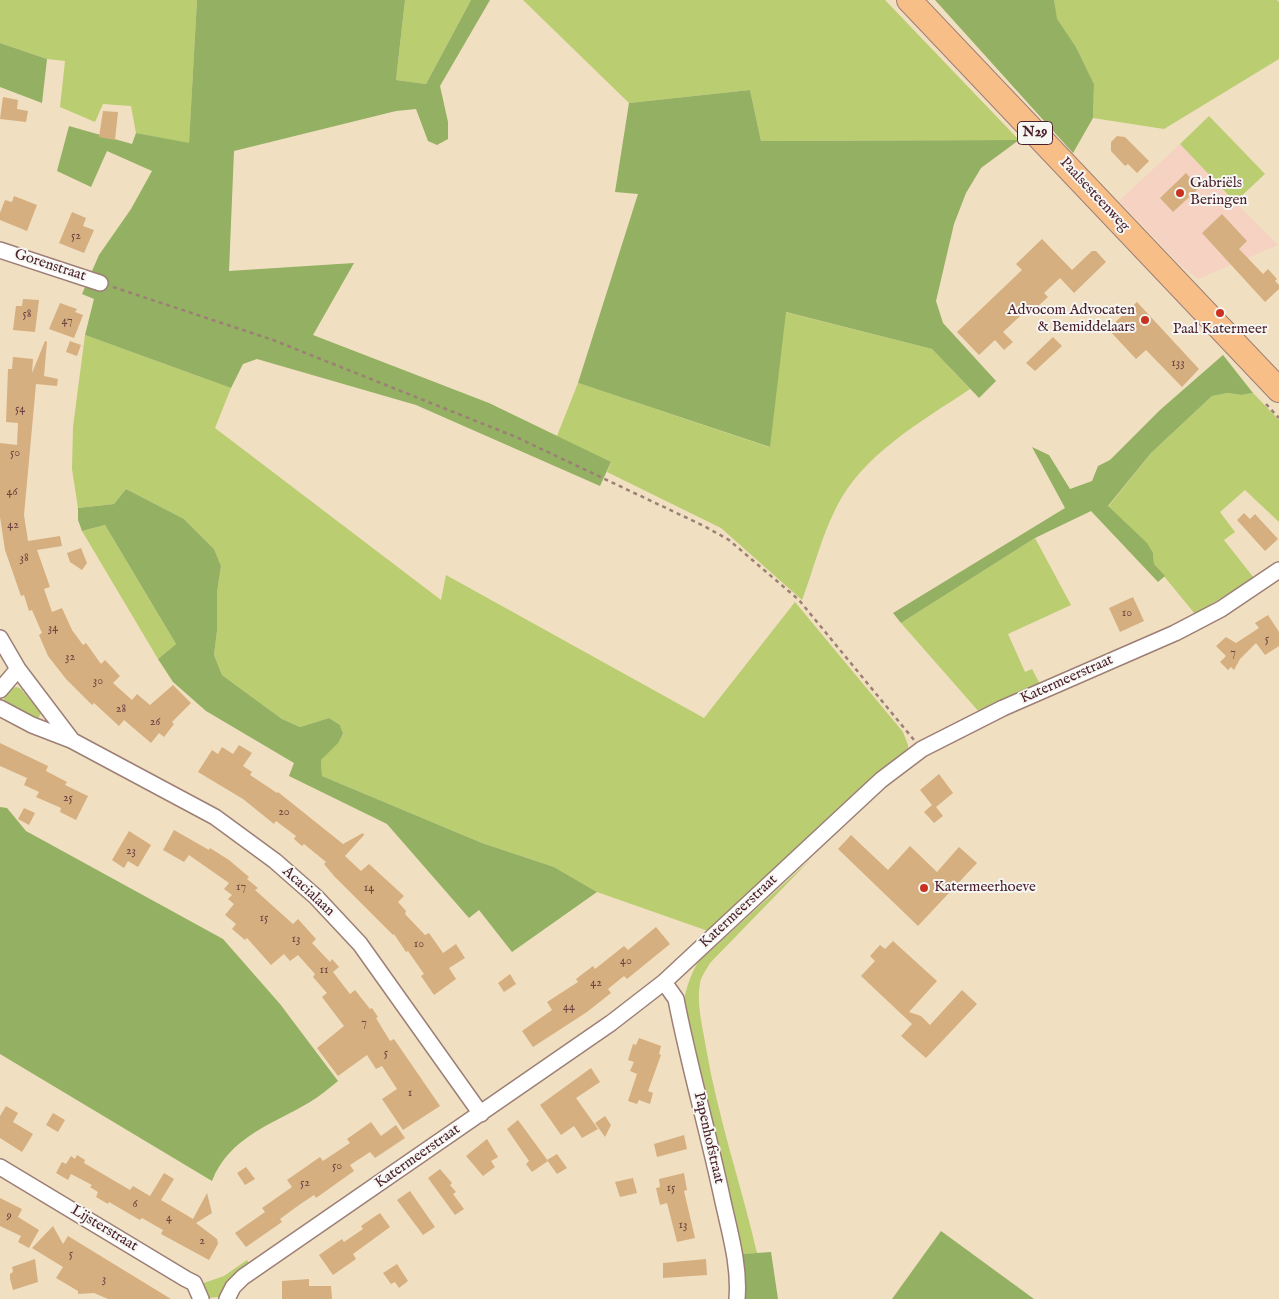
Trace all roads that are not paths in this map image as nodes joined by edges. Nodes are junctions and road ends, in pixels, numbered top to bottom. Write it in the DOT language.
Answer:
graph roads {
  1 [pos="909,0"];
  2 [pos="0,250"];
  3 [pos="100,283"];
  4 [pos="1279,390"];
  5 [pos="1279,570"];
  6 [pos="0,638"];
  7 [pos="18,670"];
  8 [pos="0,690"];
  9 [pos="0,708"];
  10 [pos="71,740"];
  11 [pos="664,982"];
  12 [pos="481,1114"];
  13 [pos="0,1167"];
  14 [pos="201,1299"];
  15 [pos="227,1299"];
  16 [pos="737,1299"];
  1 -- 4 [label="main road, Paalsesteenweg / N29"];
  2 -- 3 [label="street, Gorenstraat"];
  5 -- 11 [label="street, Katermeerstraat"];
  6 -- 7 [label="street, Acacialaan"];
  7 -- 8 [label="street"];
  7 -- 10 [label="street, Acacialaan"];
  9 -- 10 [label="street, Acacialaan"];
  10 -- 12 [label="street, Acacialaan"];
  11 -- 12 [label="street, Katermeerstraat"];
  11 -- 16 [label="street, Papenhofstraat"];
  12 -- 15 [label="street, Katermeerstraat"];
  13 -- 14 [label="street, Lijsterstraat"];
}
